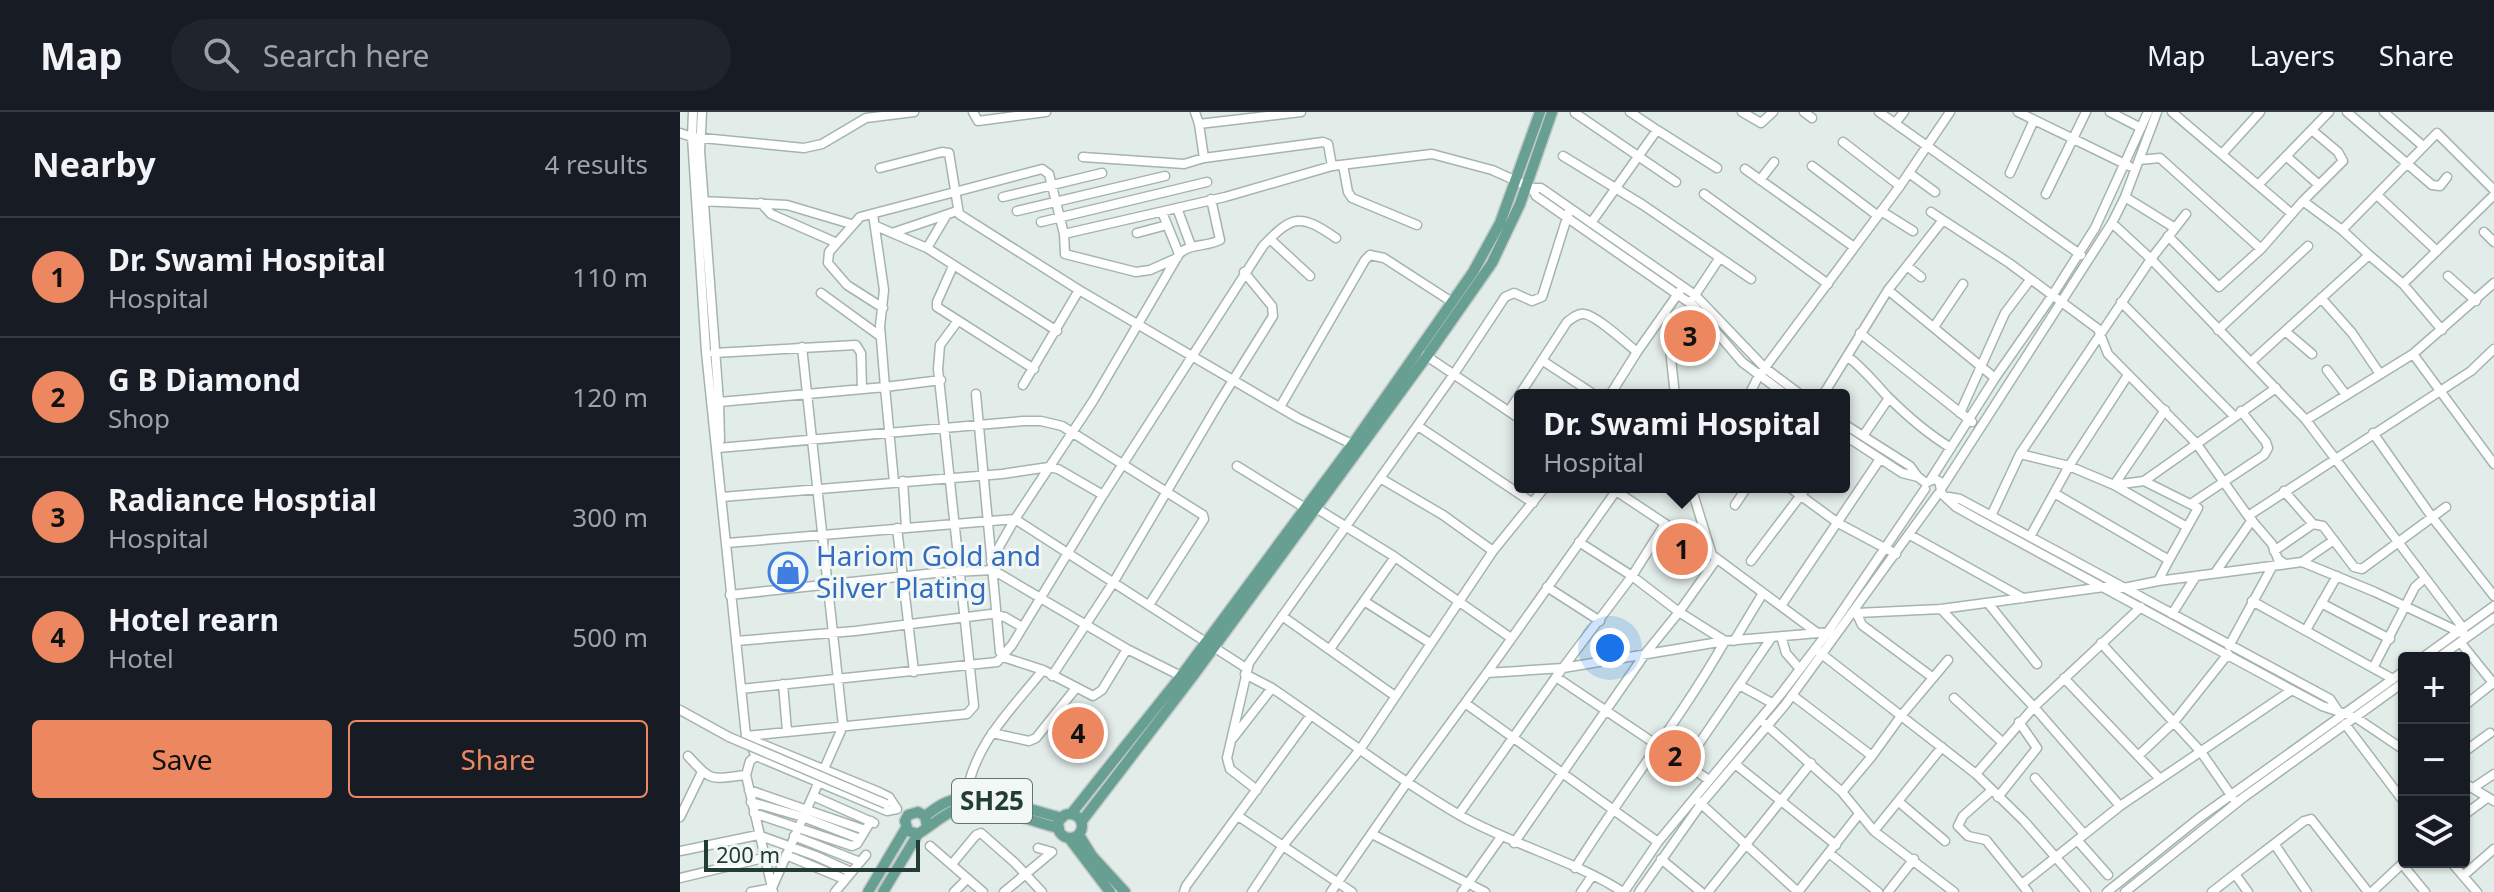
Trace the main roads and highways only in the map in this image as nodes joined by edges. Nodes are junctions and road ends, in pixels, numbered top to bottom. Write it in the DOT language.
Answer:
graph roads {
  1 [pos="1540,112"];
  2 [pos="1552,112"];
  3 [pos="1422,353"];
  4 [pos="1211,643"];
  5 [pos="1064,820"];
  6 [pos="1082,821"];
  7 [pos="923,825"];
  8 [pos="906,828"];
  9 [pos="1074,836"];
  10 [pos="1117,891"];
  11 [pos="868,892"];
  12 [pos="883,892"];
  1 -- 3 [label="main road"];
  2 -- 3 [label="main road"];
  3 -- 4 [label="main road"];
  4 -- 5 [label="main road"];
  4 -- 6 [label="main road"];
  5 -- 6 [label="main road, SH25"];
  5 -- 7 [label="main road"];
  5 -- 7 [label="main road, SH25"];
  5 -- 9 [label="main road, SH25"];
  6 -- 9 [label="main road"];
  7 -- 8 [label="main road"];
  7 -- 8 [label="main road"];
  7 -- 12 [label="main road, SH25"];
  8 -- 11 [label="main road"];
  9 -- 10 [label="main road"];
}
